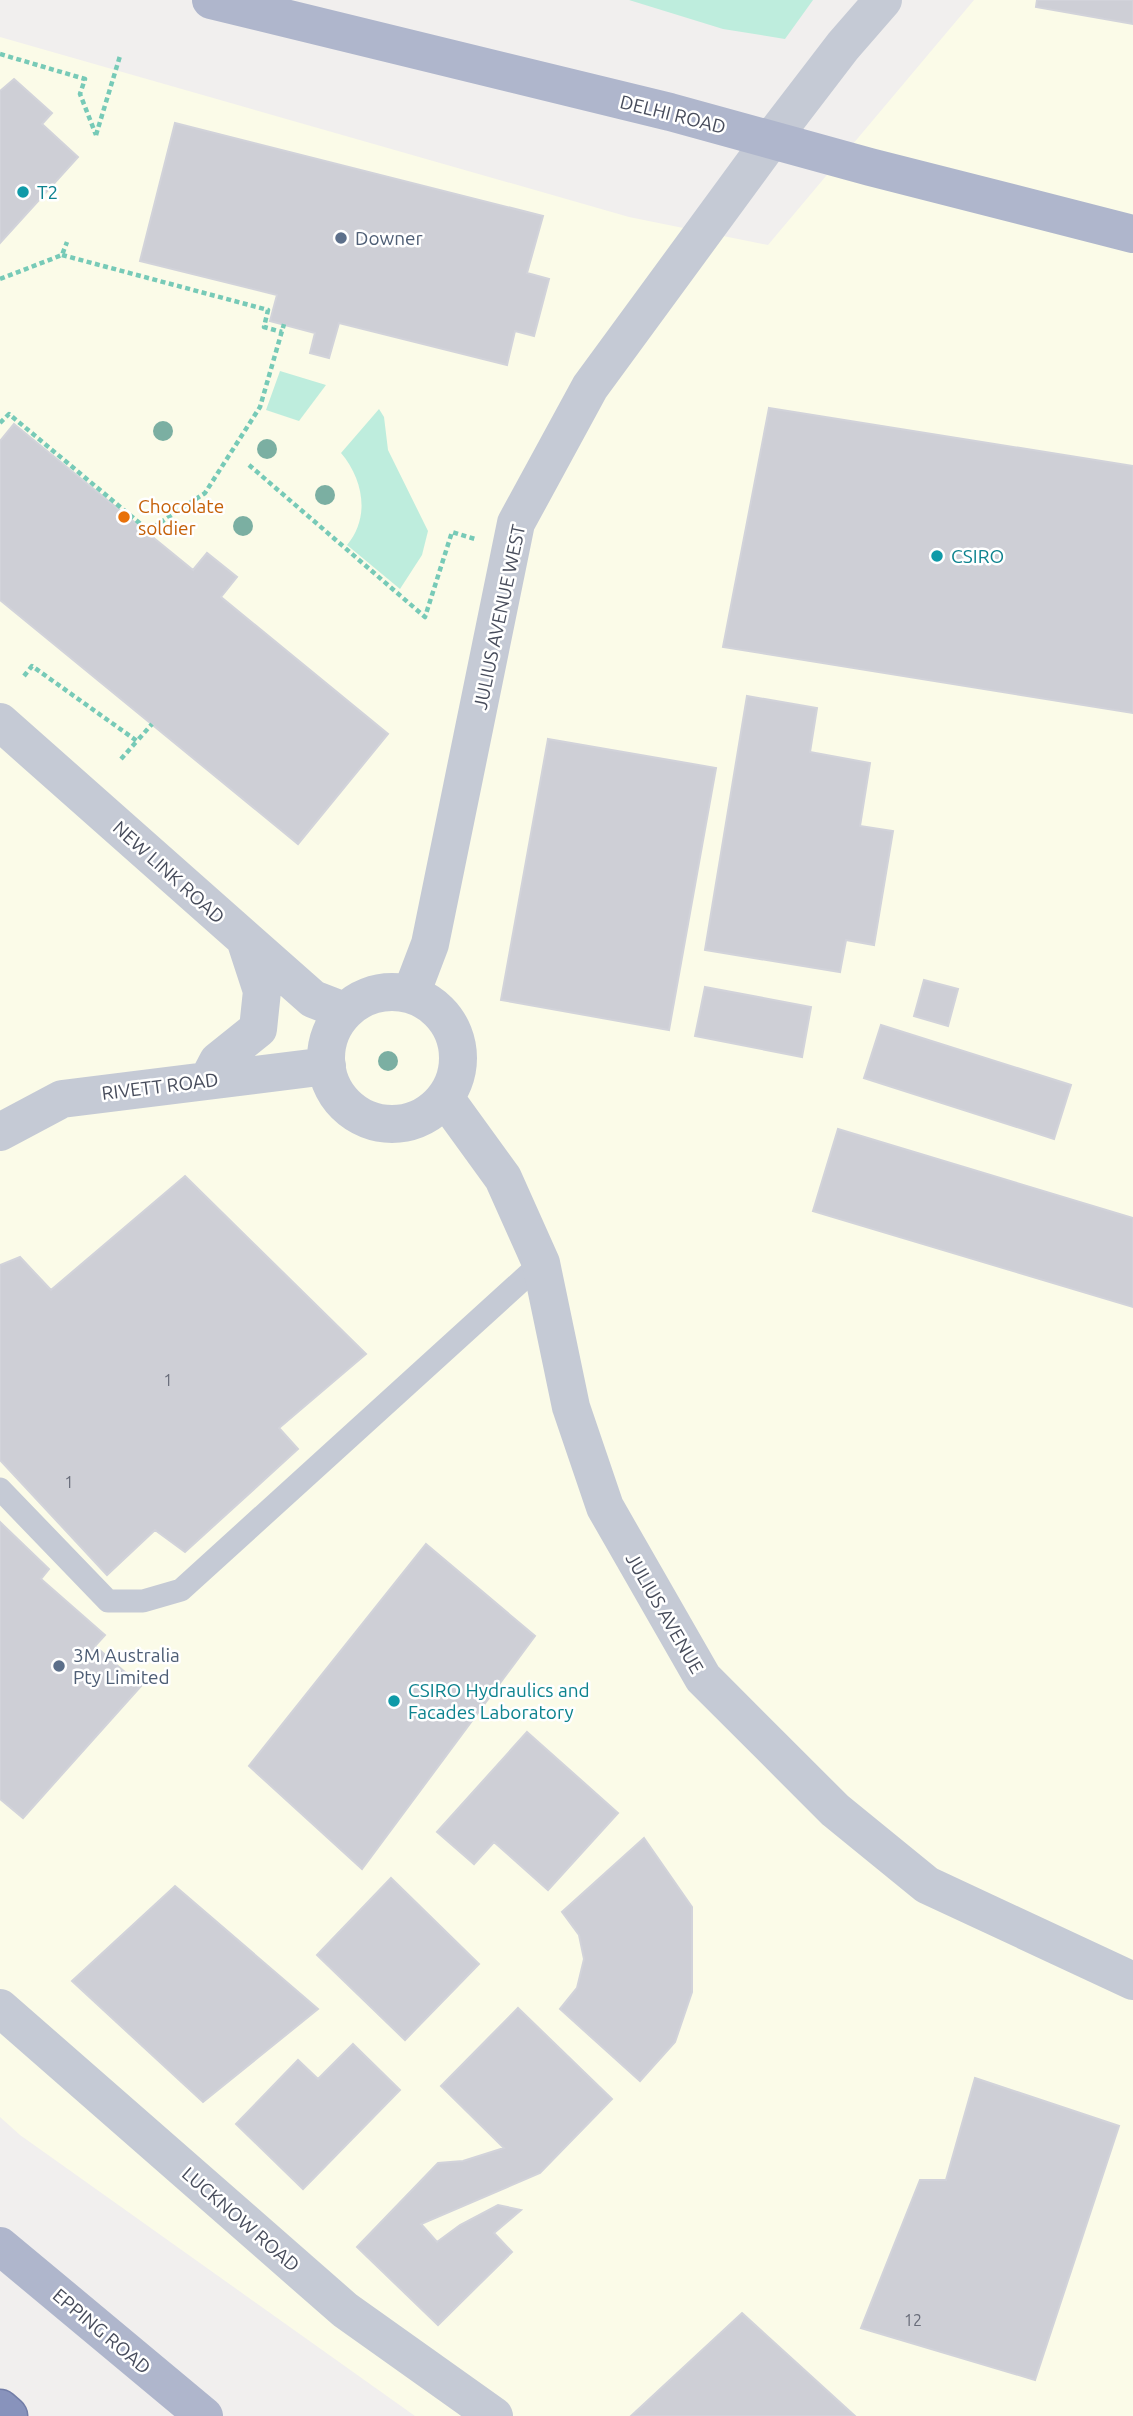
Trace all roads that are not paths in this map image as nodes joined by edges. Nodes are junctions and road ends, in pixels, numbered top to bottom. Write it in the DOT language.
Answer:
graph roads {
  1 [pos="211,0"];
  2 [pos="883,0"];
  3 [pos="771,140"];
  4 [pos="1133,234"];
  5 [pos="0,722"];
  6 [pos="245,939"];
  7 [pos="411,994"];
  8 [pos="344,1011"];
  9 [pos="327,1066"];
  10 [pos="208,1080"];
  11 [pos="445,1098"];
  12 [pos="0,1132"];
  13 [pos="541,1263"];
  14 [pos="0,1489"];
  15 [pos="1133,1981"];
  16 [pos="0,2008"];
  17 [pos="0,2246"];
  18 [pos="0,2409"];
  19 [pos="8,2416"];
  20 [pos="204,2416"];
  21 [pos="494,2416"];
  1 -- 3 [label="main road, DELHI ROAD"];
  2 -- 3 [label="street, JULIUS AVENUE WEST"];
  3 -- 4 [label="main road, DELHI ROAD"];
  3 -- 7 [label="street, JULIUS AVENUE WEST"];
  5 -- 6 [label="street, NEW LINK ROAD"];
  6 -- 8 [label="street, NEW LINK ROAD"];
  6 -- 10 [label="street"];
  7 -- 8 [label="street"];
  7 -- 11 [label="street"];
  8 -- 9 [label="street"];
  9 -- 10 [label="street, RIVETT ROAD"];
  9 -- 11 [label="street"];
  10 -- 12 [label="street, RIVETT ROAD"];
  11 -- 13 [label="street, JULIUS AVENUE"];
  13 -- 14 [label="lane"];
  13 -- 15 [label="street, JULIUS AVENUE"];
  16 -- 21 [label="street, LUCKNOW ROAD"];
  17 -- 20 [label="main road, EPPING ROAD"];
  18 -- 19 [label="highway"];
}
